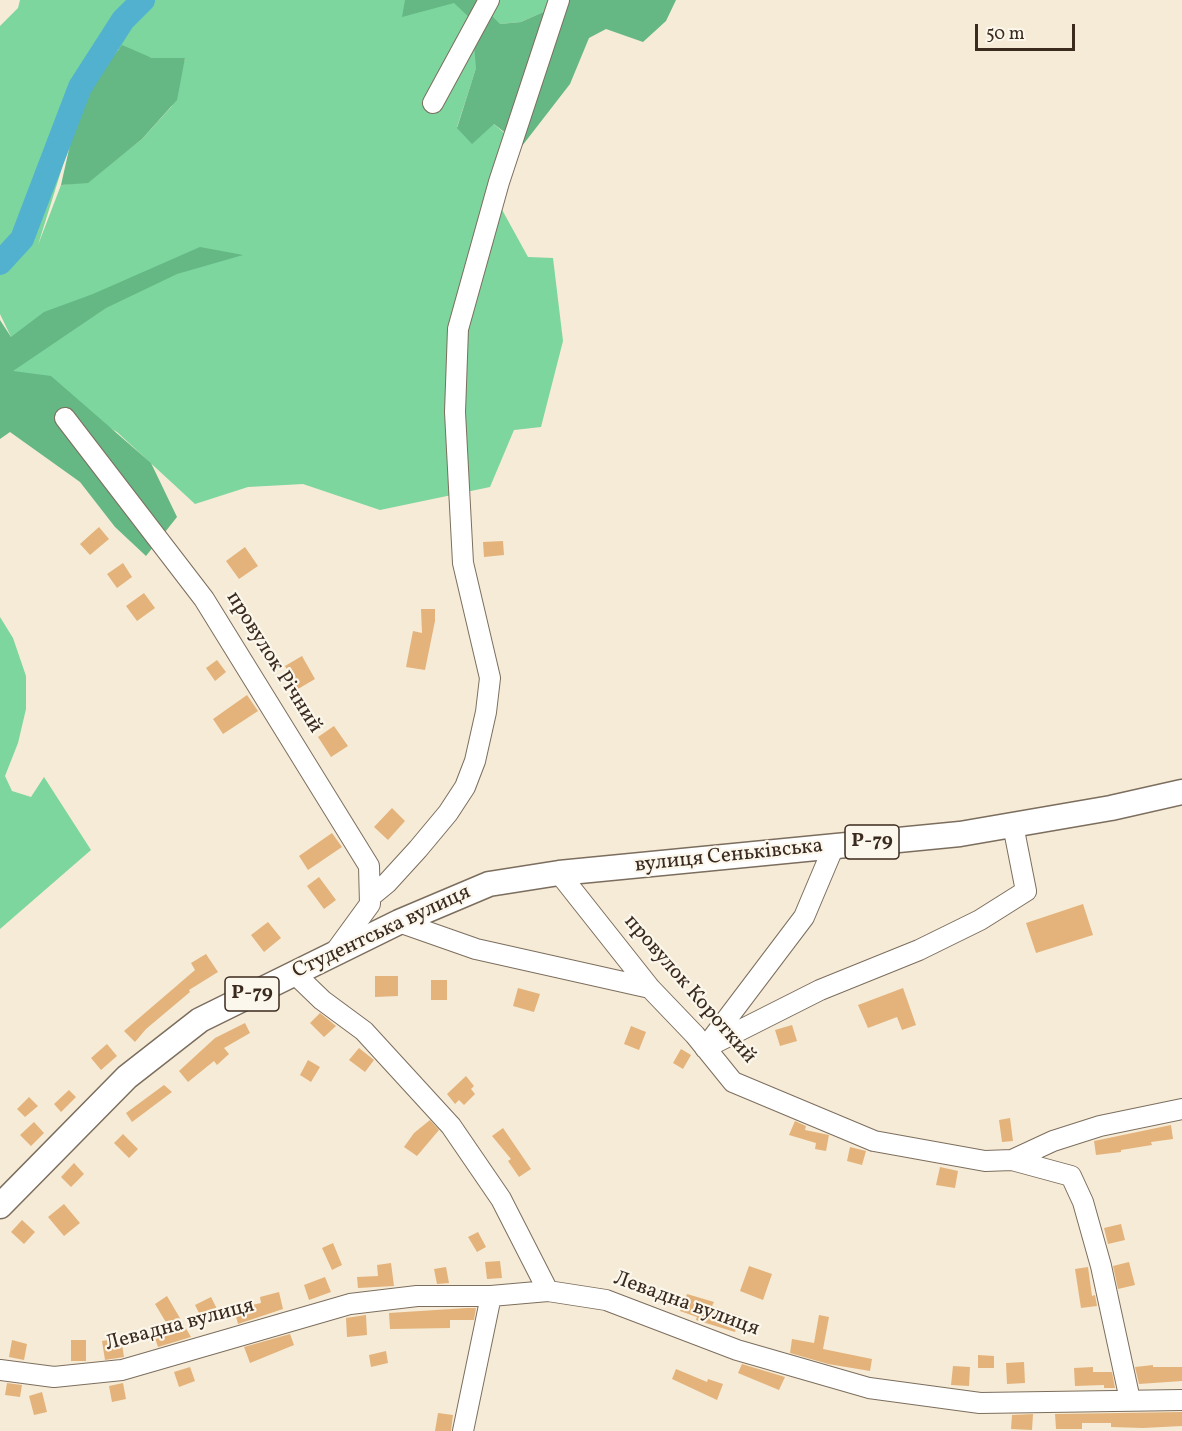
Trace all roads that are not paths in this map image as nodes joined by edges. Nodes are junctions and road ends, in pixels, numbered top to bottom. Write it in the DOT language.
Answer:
graph roads {
  1 [pos="489,0"];
  2 [pos="559,0"];
  3 [pos="433,103"];
  4 [pos="65,418"];
  5 [pos="1182,792"];
  6 [pos="1013,825"];
  7 [pos="834,846"];
  8 [pos="559,873"];
  9 [pos="370,897"];
  10 [pos="399,922"];
  11 [pos="335,952"];
  12 [pos="294,973"];
  13 [pos="650,988"];
  14 [pos="705,1048"];
  15 [pos="1182,1109"];
  16 [pos="1012,1160"];
  17 [pos="0,1206"];
  18 [pos="548,1291"];
  19 [pos="491,1296"];
  20 [pos="0,1370"];
  21 [pos="1130,1400"];
  22 [pos="1182,1400"];
  23 [pos="463,1431"];
  1 -- 3 [label="street"];
  2 -- 9 [label="street"];
  4 -- 9 [label="street, провулок Рiчний"];
  5 -- 6 [label="main road, вулиця Сенькiвська / Р-79"];
  6 -- 7 [label="main road, вулиця Сенькiвська / Р-79"];
  6 -- 14 [label="street"];
  7 -- 8 [label="main road, вулиця Сенькiвська / Р-79"];
  7 -- 14 [label="street"];
  8 -- 10 [label="main road, Студентська вулиця / Р-79"];
  8 -- 13 [label="street, провулок Короткий"];
  9 -- 11 [label="street, провулок Рiчний"];
  10 -- 11 [label="main road, Студентська вулиця / Р-79"];
  10 -- 13 [label="street"];
  11 -- 12 [label="main road, Студентська вулиця / Р-79"];
  12 -- 17 [label="main road, Студентська вулиця / Р-79"];
  12 -- 18 [label="street"];
  13 -- 14 [label="street, провулок Короткий"];
  14 -- 16 [label="street, провулок Короткий"];
  15 -- 16 [label="street, провулок Короткий"];
  16 -- 21 [label="street"];
  18 -- 19 [label="street, Левадна вулиця"];
  18 -- 21 [label="street, Левадна вулиця"];
  19 -- 20 [label="street, Левадна вулиця"];
  19 -- 23 [label="street"];
  21 -- 22 [label="street, Левадна вулиця"];
}
